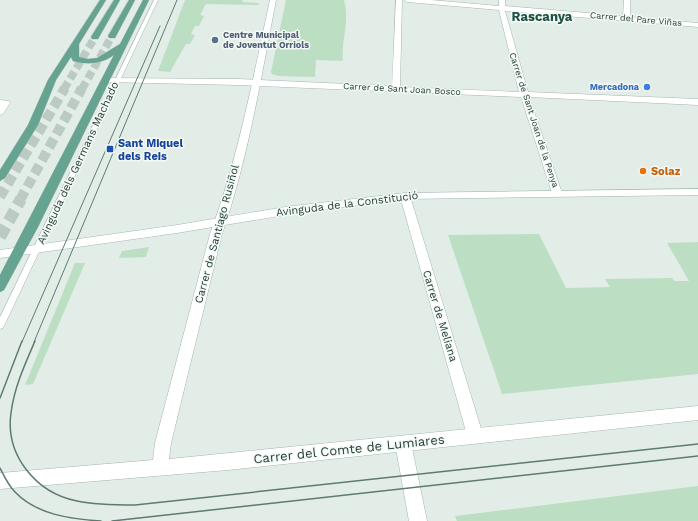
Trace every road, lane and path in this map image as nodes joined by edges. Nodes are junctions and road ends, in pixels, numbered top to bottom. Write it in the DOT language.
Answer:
graph roads {
  1 [pos="103,0"];
  2 [pos="117,0"];
  3 [pos="132,0"];
  4 [pos="146,0"];
  5 [pos="156,0"];
  6 [pos="273,0"];
  7 [pos="399,0"];
  8 [pos="407,0"];
  9 [pos="627,0"];
  10 [pos="502,4"];
  11 [pos="626,19"];
  12 [pos="698,25"];
  13 [pos="112,36"];
  14 [pos="95,37"];
  15 [pos="125,41"];
  16 [pos="75,43"];
  17 [pos="106,80"];
  18 [pos="117,80"];
  19 [pos="256,83"];
  20 [pos="396,88"];
  21 [pos="524,94"];
  22 [pos="698,102"];
  23 [pos="0,103"];
  24 [pos="0,112"];
  25 [pos="0,178"];
  26 [pos="698,192"];
  27 [pos="557,193"];
  28 [pos="405,196"];
  29 [pos="219,222"];
  30 [pos="37,249"];
  31 [pos="18,252"];
  32 [pos="0,254"];
  33 [pos="0,287"];
  34 [pos="0,326"];
  35 [pos="698,414"];
  36 [pos="475,435"];
  37 [pos="403,443"];
  38 [pos="160,468"];
  39 [pos="0,480"];
  40 [pos="418,521"];
  1 -- 16 [label="main road"];
  2 -- 14 [label="main road"];
  3 -- 13 [label="main road"];
  4 -- 15 [label="main road, Avinguda dels Germans Machado"];
  5 -- 18 [label="lane, Avinguda dels Germans Machado"];
  6 -- 19 [label="street, Carrer de Santiago Rusiñol"];
  7 -- 20 [label="street"];
  8 -- 10 [label="street, Carrer del Pare Viñas"];
  9 -- 11 [label="street"];
  10 -- 11 [label="street, Carrer del Pare Viñas"];
  10 -- 21 [label="street, Carrer de Sant Joan de la Penya"];
  11 -- 12 [label="street, Carrer del Pare Viñas"];
  15 -- 16 [label="main road"];
  15 -- 17 [label="main road, Avinguda dels Germans Machado"];
  16 -- 25 [label="main road"];
  17 -- 18 [label="street, Carrer de Sant Joan Bosco"];
  17 -- 31 [label="main road, Avinguda dels Germans Machado"];
  18 -- 19 [label="street, Carrer de Sant Joan Bosco"];
  18 -- 30 [label="lane, Avinguda dels Germans Machado"];
  19 -- 20 [label="street, Carrer de Sant Joan Bosco"];
  19 -- 29 [label="street, Carrer de Santiago Rusiñol"];
  20 -- 21 [label="street, Carrer de Sant Joan Bosco"];
  21 -- 22 [label="street, Carrer de Sant Joan Bosco"];
  21 -- 27 [label="street, Carrer de Sant Joan de la Penya"];
  23 -- 24 [label="street"];
  26 -- 27 [label="street, Avinguda de la Constitució"];
  27 -- 28 [label="street, Avinguda de la Constitució"];
  28 -- 29 [label="street, Avinguda de la Constitució"];
  28 -- 36 [label="street, Carrer de Meliana"];
  29 -- 30 [label="street, Avinguda de la Constitució"];
  29 -- 38 [label="street, Carrer de Santiago Rusiñol"];
  30 -- 31 [label="street, Avinguda de la Constitució"];
  30 -- 34 [label="lane, Avinguda dels Germans Machado"];
  31 -- 32 [label="street, Avinguda de la Constitució"];
  31 -- 33 [label="main road, Avinguda dels Germans Machado"];
  35 -- 36 [label="street, Carrer del Comte de Lumiares"];
  36 -- 37 [label="street, Carrer del Comte de Lumiares"];
  37 -- 38 [label="street, Carrer del Comte de Lumiares"];
  37 -- 40 [label="street"];
  38 -- 39 [label="street, Carrer del Comte de Lumiares"];
}
